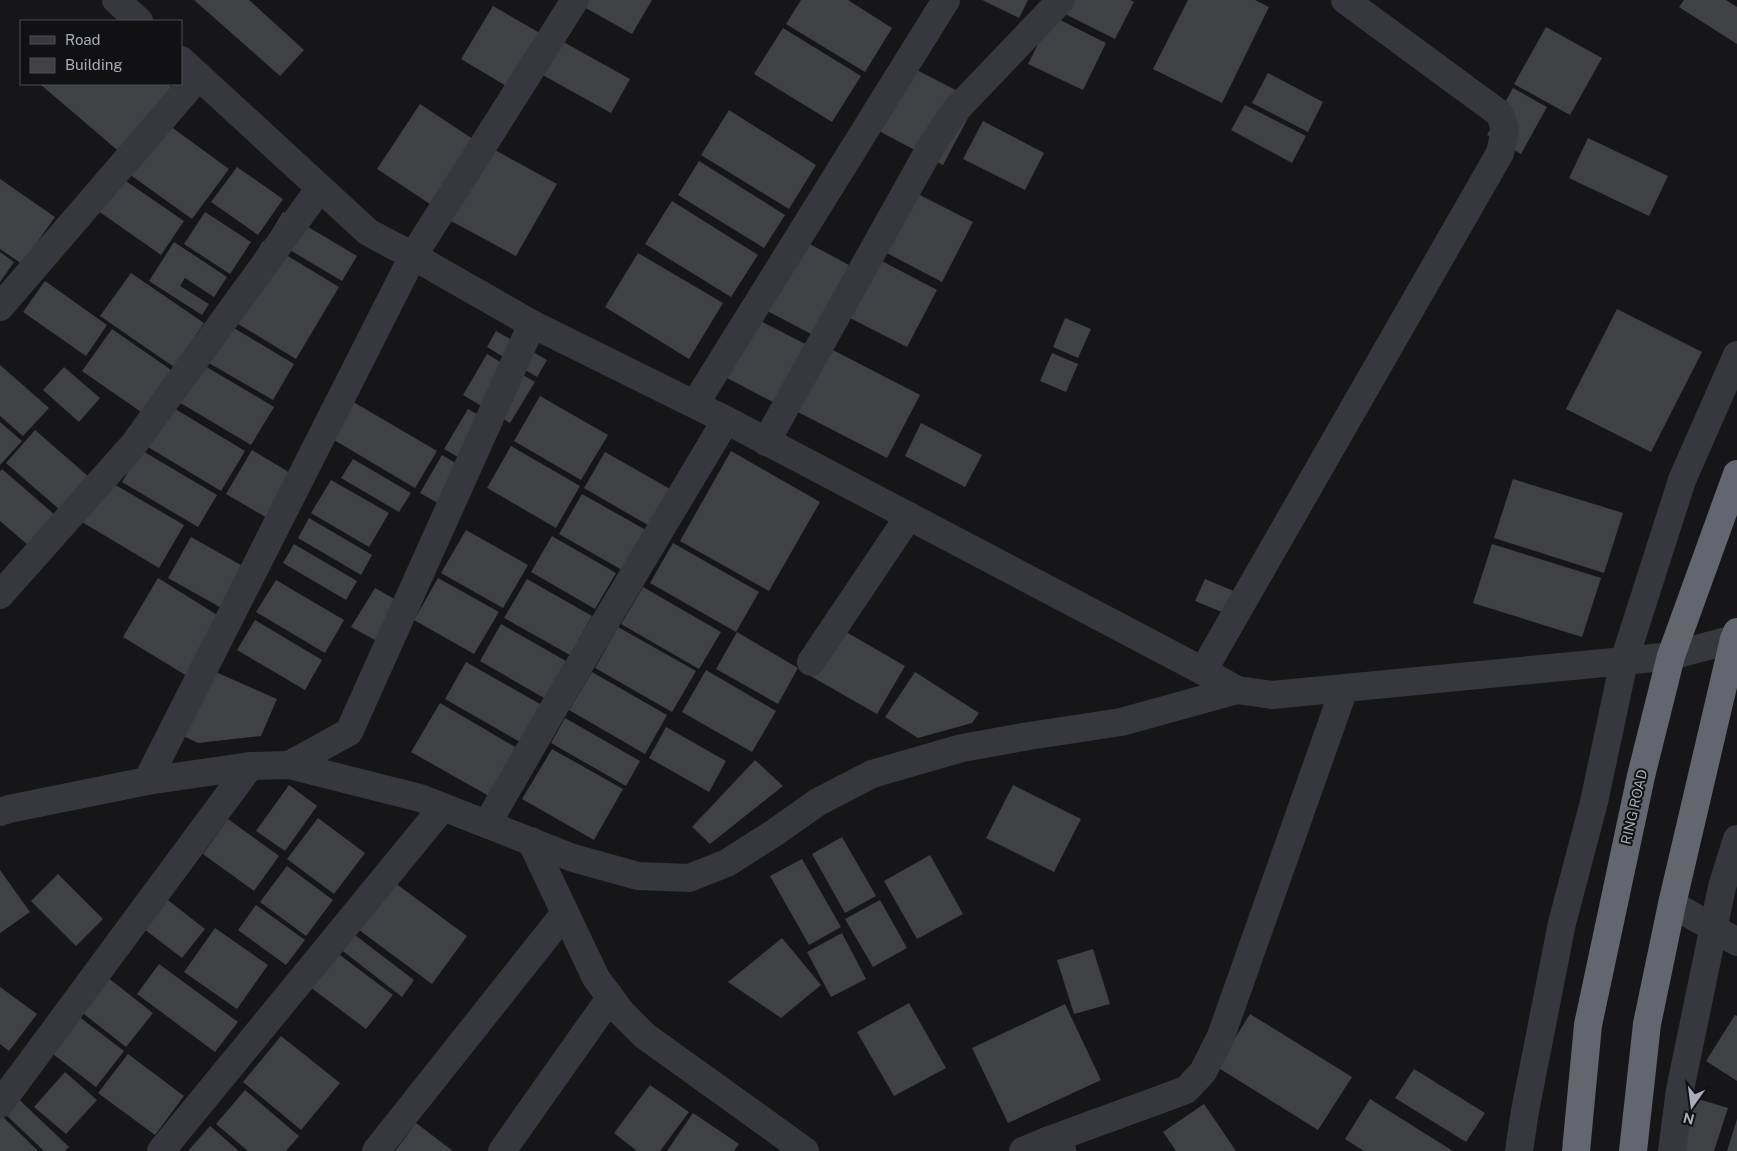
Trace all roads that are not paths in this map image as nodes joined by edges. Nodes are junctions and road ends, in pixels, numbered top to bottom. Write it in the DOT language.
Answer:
graph roads {
  1 [pos="116,0"];
  2 [pos="575,0"];
  3 [pos="946,0"];
  4 [pos="1061,0"];
  5 [pos="1344,0"];
  6 [pos="138,20"];
  7 [pos="190,68"];
  8 [pos="182,78"];
  9 [pos="176,85"];
  10 [pos="320,188"];
  11 [pos="413,256"];
  12 [pos="0,307"];
  13 [pos="532,324"];
  14 [pos="1737,355"];
  15 [pos="695,404"];
  16 [pos="726,420"];
  17 [pos="766,442"];
  18 [pos="1737,474"];
  19 [pos="909,516"];
  20 [pos="0,595"];
  21 [pos="1736,636"];
  22 [pos="1671,656"];
  23 [pos="1624,661"];
  24 [pos="811,662"];
  25 [pos="1203,671"];
  26 [pos="1344,689"];
  27 [pos="1236,690"];
  28 [pos="289,764"];
  29 [pos="250,766"];
  30 [pos="147,781"];
  31 [pos="443,808"];
  32 [pos="0,812"];
  33 [pos="487,824"];
  34 [pos="1737,839"];
  35 [pos="531,841"];
  36 [pos="1672,904"];
  37 [pos="565,913"];
  38 [pos="1714,928"];
  39 [pos="1737,942"];
  40 [pos="610,998"];
  41 [pos="0,1104"];
  42 [pos="1044,1148"];
  43 [pos="161,1151"];
  44 [pos="376,1151"];
  45 [pos="502,1151"];
  46 [pos="805,1151"];
  47 [pos="1519,1151"];
  48 [pos="1576,1151"];
  49 [pos="1633,1151"];
  50 [pos="1672,1151"];
  1 -- 6 [label="street"];
  2 -- 11 [label="street"];
  3 -- 15 [label="street"];
  4 -- 17 [label="street"];
  5 -- 25 [label="street"];
  7 -- 8 [label="street"];
  7 -- 10 [label="street"];
  9 -- 12 [label="street"];
  10 -- 11 [label="street"];
  10 -- 20 [label="street"];
  11 -- 13 [label="street"];
  11 -- 30 [label="street"];
  13 -- 15 [label="street"];
  13 -- 28 [label="street"];
  14 -- 23 [label="street"];
  15 -- 16 [label="street"];
  16 -- 17 [label="street"];
  16 -- 33 [label="street"];
  17 -- 19 [label="street"];
  18 -- 22 [label="highway, RING ROAD"];
  19 -- 24 [label="street"];
  19 -- 25 [label="street"];
  21 -- 22 [label="street"];
  21 -- 36 [label="highway"];
  22 -- 23 [label="street"];
  22 -- 48 [label="highway, RING ROAD"];
  23 -- 26 [label="street"];
  23 -- 47 [label="street"];
  25 -- 27 [label="street"];
  26 -- 27 [label="street"];
  26 -- 42 [label="street"];
  27 -- 35 [label="street"];
  28 -- 29 [label="street"];
  28 -- 31 [label="street"];
  29 -- 30 [label="street"];
  29 -- 41 [label="street"];
  30 -- 32 [label="street"];
  31 -- 33 [label="street"];
  31 -- 43 [label="street"];
  33 -- 35 [label="street"];
  34 -- 38 [label="street"];
  35 -- 37 [label="street"];
  36 -- 38 [label="street"];
  36 -- 49 [label="highway"];
  37 -- 40 [label="street"];
  37 -- 44 [label="street"];
  38 -- 39 [label="street"];
  38 -- 50 [label="street"];
  40 -- 45 [label="street"];
  40 -- 46 [label="street"];
}
